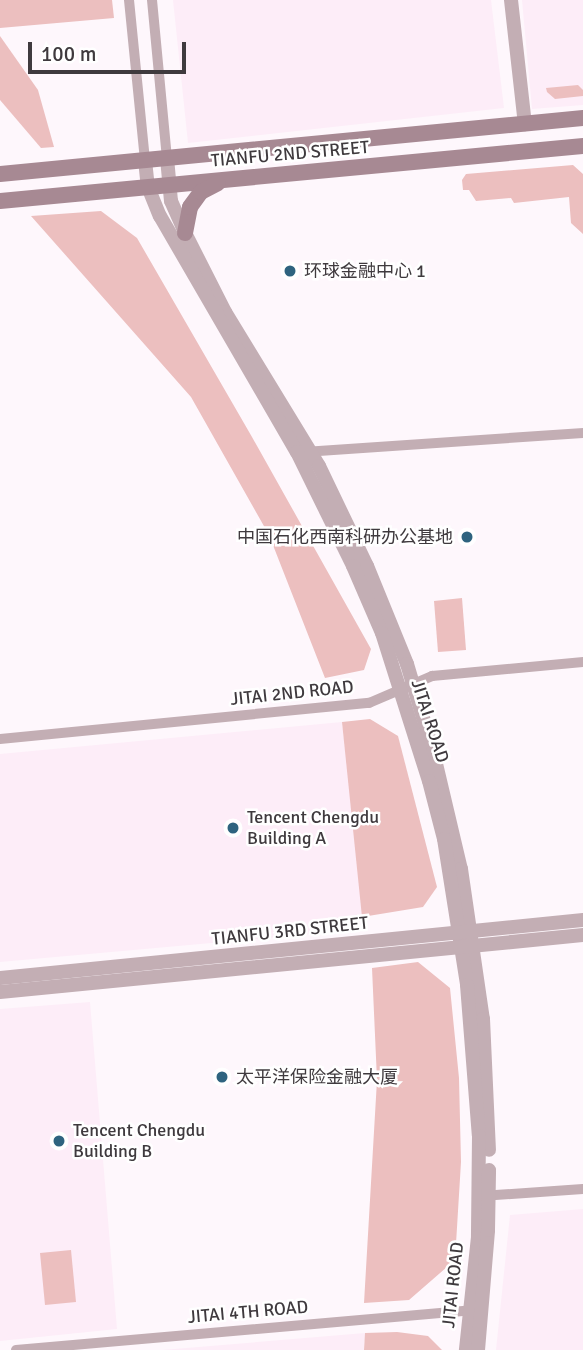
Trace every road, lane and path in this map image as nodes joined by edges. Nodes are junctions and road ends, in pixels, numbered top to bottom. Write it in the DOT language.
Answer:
graph roads {
  1 [pos="129,0"];
  2 [pos="152,0"];
  3 [pos="511,0"];
  4 [pos="583,118"];
  5 [pos="525,124"];
  6 [pos="583,146"];
  7 [pos="167,158"];
  8 [pos="145,160"];
  9 [pos="0,174"];
  10 [pos="240,178"];
  11 [pos="168,186"];
  12 [pos="148,187"];
  13 [pos="0,201"];
  14 [pos="186,233"];
  15 [pos="583,433"];
  16 [pos="304,452"];
  17 [pos="583,662"];
  18 [pos="407,687"];
  19 [pos="0,739"];
  20 [pos="583,920"];
  21 [pos="583,935"];
  22 [pos="465,939"];
  23 [pos="0,978"];
  24 [pos="0,992"];
  25 [pos="583,1189"];
  26 [pos="483,1196"];
  27 [pos="477,1310"];
  28 [pos="16,1350"];
  29 [pos="466,1350"];
  30 [pos="478,1350"];
  1 -- 8 [label="street"];
  2 -- 7 [label="street"];
  3 -- 5 [label="street"];
  4 -- 5 [label="main road, TIANFU 2ND STREET"];
  5 -- 7 [label="main road, TIANFU 2ND STREET"];
  6 -- 10 [label="main road, TIANFU 2ND STREET"];
  7 -- 8 [label="main road, TIANFU 2ND STREET"];
  7 -- 11 [label="street, JITAI ROAD"];
  8 -- 9 [label="main road, TIANFU 2ND STREET"];
  8 -- 12 [label="street, JITAI ROAD"];
  10 -- 11 [label="main road, TIANFU 2ND STREET"];
  10 -- 14 [label="main road"];
  11 -- 12 [label="main road, TIANFU 2ND STREET"];
  11 -- 14 [label="street, JITAI ROAD"];
  12 -- 13 [label="main road, TIANFU 2ND STREET"];
  12 -- 16 [label="street, JITAI ROAD"];
  14 -- 16 [label="street, JITAI ROAD"];
  15 -- 16 [label="street"];
  16 -- 18 [label="street, JITAI ROAD"];
  17 -- 18 [label="street, JITAI 2ND ROAD"];
  18 -- 19 [label="street, JITAI 2ND ROAD"];
  18 -- 22 [label="street, JITAI ROAD"];
  20 -- 22 [label="street, TIANFU 3RD STREET"];
  21 -- 22 [label="street, TIANFU 3RD STREET"];
  22 -- 23 [label="street, TIANFU 3RD STREET"];
  22 -- 24 [label="street, TIANFU 3RD STREET"];
  22 -- 26 [label="street, JITAI ROAD"];
  25 -- 26 [label="street"];
  26 -- 27 [label="street, JITAI ROAD"];
  27 -- 28 [label="street, JITAI 4TH ROAD"];
  27 -- 29 [label="street, JITAI ROAD"];
  27 -- 30 [label="street, JITAI ROAD"];
}
